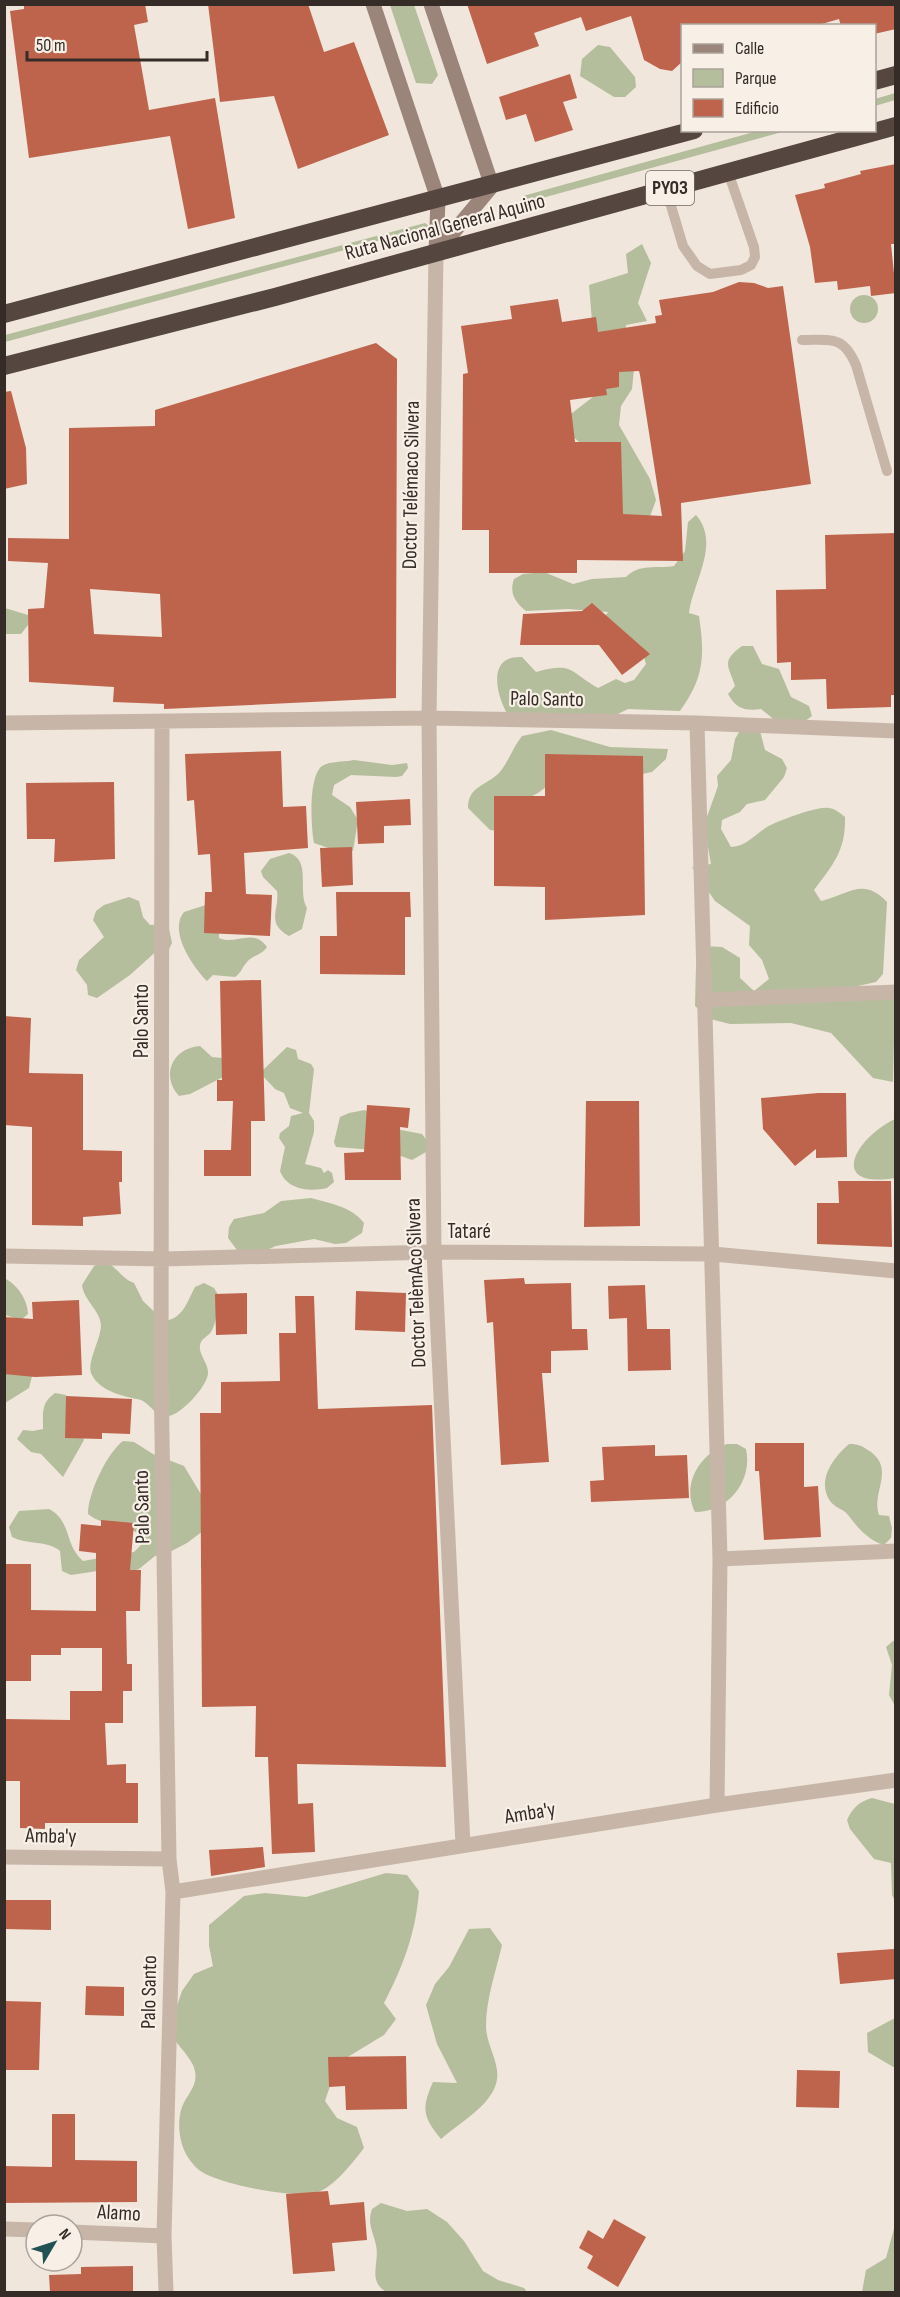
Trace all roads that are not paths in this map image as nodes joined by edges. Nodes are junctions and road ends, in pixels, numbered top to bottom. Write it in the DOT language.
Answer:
graph roads {
  1 [pos="373,4"];
  2 [pos="432,4"];
  3 [pos="896,75"];
  4 [pos="876,80"];
  5 [pos="896,126"];
  6 [pos="876,131"];
  7 [pos="687,132"];
  8 [pos="874,132"];
  9 [pos="728,172"];
  10 [pos="492,186"];
  11 [pos="666,189"];
  12 [pos="438,199"];
  13 [pos="436,253"];
  14 [pos="4,314"];
  15 [pos="802,340"];
  16 [pos="4,366"];
  17 [pos="887,471"];
  18 [pos="429,718"];
  19 [pos="162,720"];
  20 [pos="4,723"];
  21 [pos="697,723"];
  22 [pos="896,731"];
  23 [pos="896,992"];
  24 [pos="705,1000"];
  25 [pos="434,1252"];
  26 [pos="713,1254"];
  27 [pos="4,1256"];
  28 [pos="163,1259"];
  29 [pos="896,1271"];
  30 [pos="896,1551"];
  31 [pos="720,1559"];
  32 [pos="896,1780"];
  33 [pos="717,1805"];
  34 [pos="463,1845"];
  35 [pos="4,1857"];
  36 [pos="169,1859"];
  37 [pos="172,1892"];
  38 [pos="4,2229"];
  39 [pos="24,2230"];
  40 [pos="84,2233"];
  41 [pos="164,2236"];
  42 [pos="166,2292"];
  1 -- 12 [label="street"];
  2 -- 10 [label="street"];
  3 -- 4 [label="highway"];
  5 -- 6 [label="highway, Ruta Nacional General Aquino / PY03"];
  7 -- 10 [label="highway, Ruta Nacional General Aquino / PY03"];
  8 -- 9 [label="highway, Ruta Nacional General Aquino / PY03"];
  9 -- 11 [label="highway, Ruta Nacional General Aquino / PY03"];
  9 -- 11 [label="lane"];
  10 -- 12 [label="highway, Ruta Nacional General Aquino / PY03"];
  10 -- 13 [label="street"];
  11 -- 13 [label="highway, Ruta Nacional General Aquino / PY03"];
  12 -- 13 [label="street"];
  12 -- 14 [label="highway, Ruta Nacional General Aquino / PY03"];
  13 -- 16 [label="highway, Ruta Nacional General Aquino / PY03"];
  13 -- 18 [label="street, Doctor Telémaco Silvera"];
  15 -- 17 [label="lane"];
  18 -- 19 [label="street, Palo Santo"];
  18 -- 21 [label="street, Palo Santo"];
  18 -- 25 [label="street, Doctor TelèmAco Silvera"];
  19 -- 20 [label="street, Palo Santo"];
  19 -- 28 [label="street, Palo Santo"];
  21 -- 22 [label="street, Palo Santo"];
  21 -- 24 [label="street"];
  23 -- 24 [label="street"];
  24 -- 26 [label="street"];
  25 -- 26 [label="street, Tataré"];
  25 -- 28 [label="street, Tataré"];
  25 -- 34 [label="street, Doctor TelèmAco Silvera"];
  26 -- 29 [label="street, Tataré"];
  26 -- 31 [label="street"];
  27 -- 28 [label="street, Tataré"];
  28 -- 36 [label="street, Palo Santo"];
  30 -- 31 [label="street"];
  31 -- 33 [label="street"];
  32 -- 33 [label="street, Amba'y"];
  33 -- 34 [label="street, Amba'y"];
  34 -- 37 [label="street, Amba'y"];
  35 -- 36 [label="street, Amba'y"];
  36 -- 37 [label="street, Palo Santo"];
  37 -- 41 [label="street, Palo Santo"];
  38 -- 39 [label="street"];
  40 -- 41 [label="street, Alamo"];
  41 -- 42 [label="street, Palo Santo"];
}
